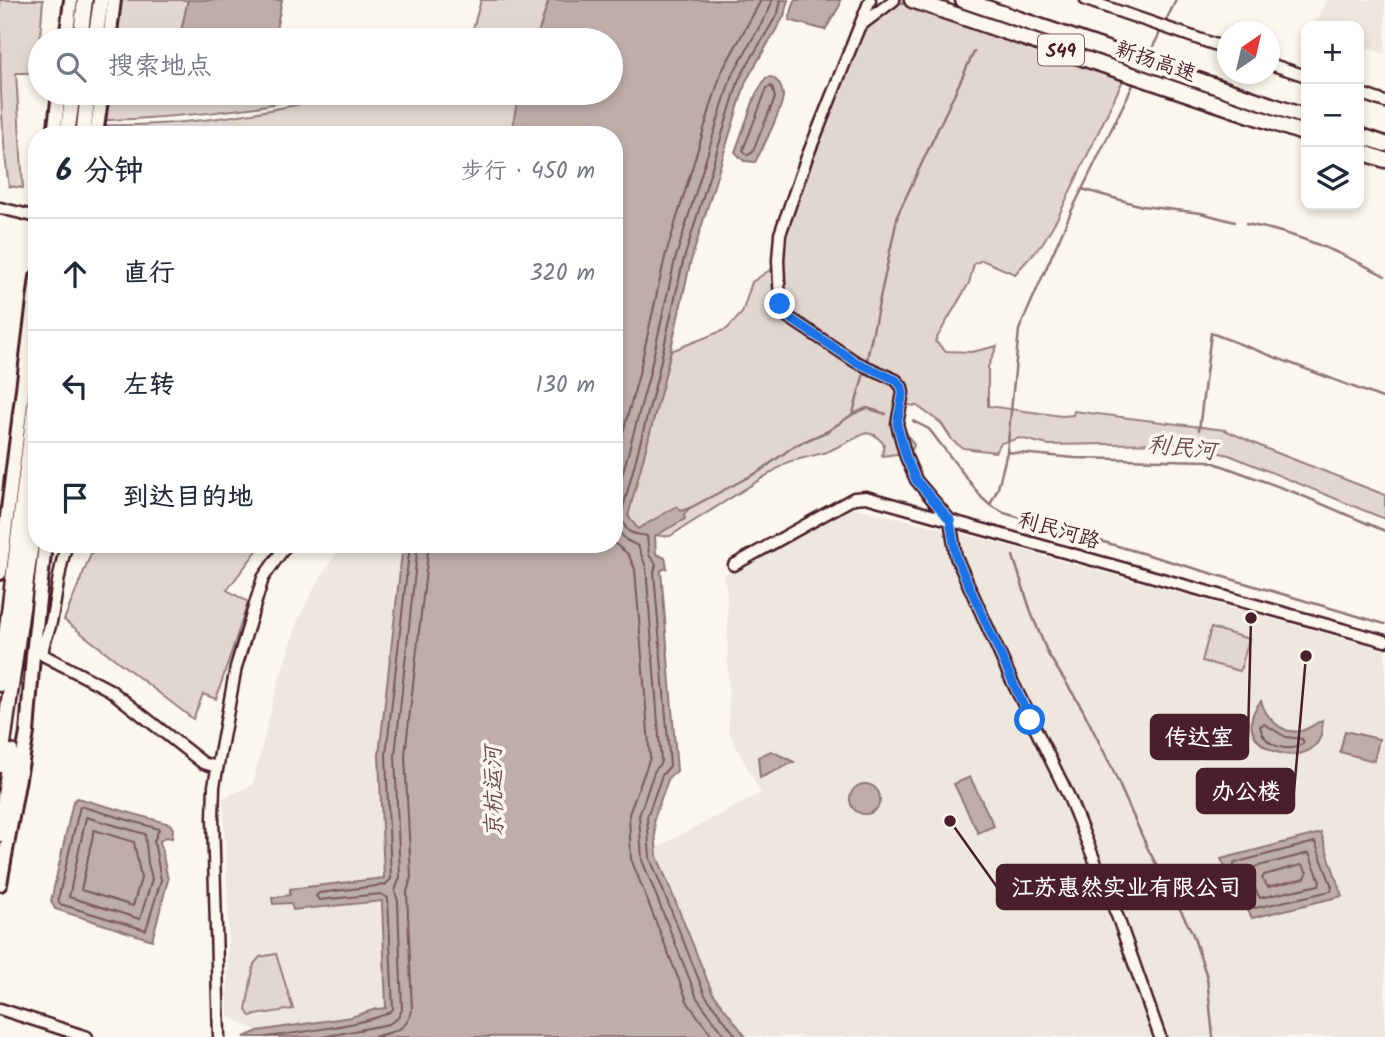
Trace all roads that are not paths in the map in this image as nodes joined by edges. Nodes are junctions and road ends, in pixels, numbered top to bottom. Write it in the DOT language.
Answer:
graph roads {
  1 [pos="71,0"];
  2 [pos="85,0"];
  3 [pos="101,0"];
  4 [pos="114,0"];
  5 [pos="870,0"];
  6 [pos="894,0"];
  7 [pos="912,0"];
  8 [pos="963,0"];
  9 [pos="1086,0"];
  10 [pos="860,26"];
  11 [pos="68,28"];
  12 [pos="82,28"];
  13 [pos="97,28"];
  14 [pos="110,28"];
  15 [pos="1217,45"];
  16 [pos="1280,68"];
  17 [pos="1301,74"];
  18 [pos="1364,95"];
  19 [pos="1385,102"];
  20 [pos="58,105"];
  21 [pos="71,105"];
  22 [pos="87,105"];
  23 [pos="100,105"];
  24 [pos="1301,115"];
  25 [pos="55,126"];
  26 [pos="68,126"];
  27 [pos="84,126"];
  28 [pos="97,126"];
  29 [pos="1301,132"];
  30 [pos="1364,137"];
  31 [pos="1385,144"];
  32 [pos="1364,154"];
  33 [pos="1385,160"];
  34 [pos="0,208"];
  35 [pos="28,215"];
  36 [pos="28,349"];
  37 [pos="28,480"];
  38 [pos="950,520"];
  39 [pos="28,552"];
  40 [pos="44,553"];
  41 [pos="64,553"];
  42 [pos="280,553"];
  43 [pos="734,565"];
  44 [pos="0,573"];
  45 [pos="13,635"];
  46 [pos="1385,641"];
  47 [pos="12,660"];
  48 [pos="0,674"];
  49 [pos="0,684"];
  50 [pos="0,765"];
  51 [pos="217,767"];
  52 [pos="0,834"];
  53 [pos="0,884"];
  54 [pos="0,1009"];
  55 [pos="87,1037"];
  56 [pos="219,1037"];
  57 [pos="1160,1037"];
  1 -- 11 [label="main road"];
  2 -- 12 [label="highway"];
  3 -- 13 [label="highway"];
  4 -- 14 [label="main road"];
  5 -- 10 [label="street"];
  6 -- 10 [label="street"];
  7 -- 29 [label="highway, 新扬高速 / S49"];
  8 -- 24 [label="highway, 新扬高速 / S49"];
  9 -- 15 [label="street"];
  10 -- 38 [label="street"];
  16 -- 17 [label="street"];
  18 -- 19 [label="street"];
  20 -- 25 [label="main road"];
  21 -- 26 [label="highway"];
  22 -- 27 [label="highway"];
  23 -- 28 [label="main road"];
  30 -- 31 [label="highway"];
  32 -- 33 [label="highway"];
  34 -- 35 [label="street"];
  36 -- 44 [label="main road"];
  37 -- 45 [label="highway"];
  38 -- 43 [label="street, 利民河路"];
  38 -- 46 [label="street, 利民河路"];
  38 -- 57 [label="street"];
  39 -- 45 [label="highway"];
  40 -- 53 [label="main road"];
  41 -- 51 [label="street"];
  42 -- 51 [label="street"];
  45 -- 47 [label="highway"];
  47 -- 48 [label="highway"];
  47 -- 49 [label="highway"];
  47 -- 50 [label="highway"];
  47 -- 52 [label="highway"];
  51 -- 56 [label="street"];
  54 -- 55 [label="street"];
}
